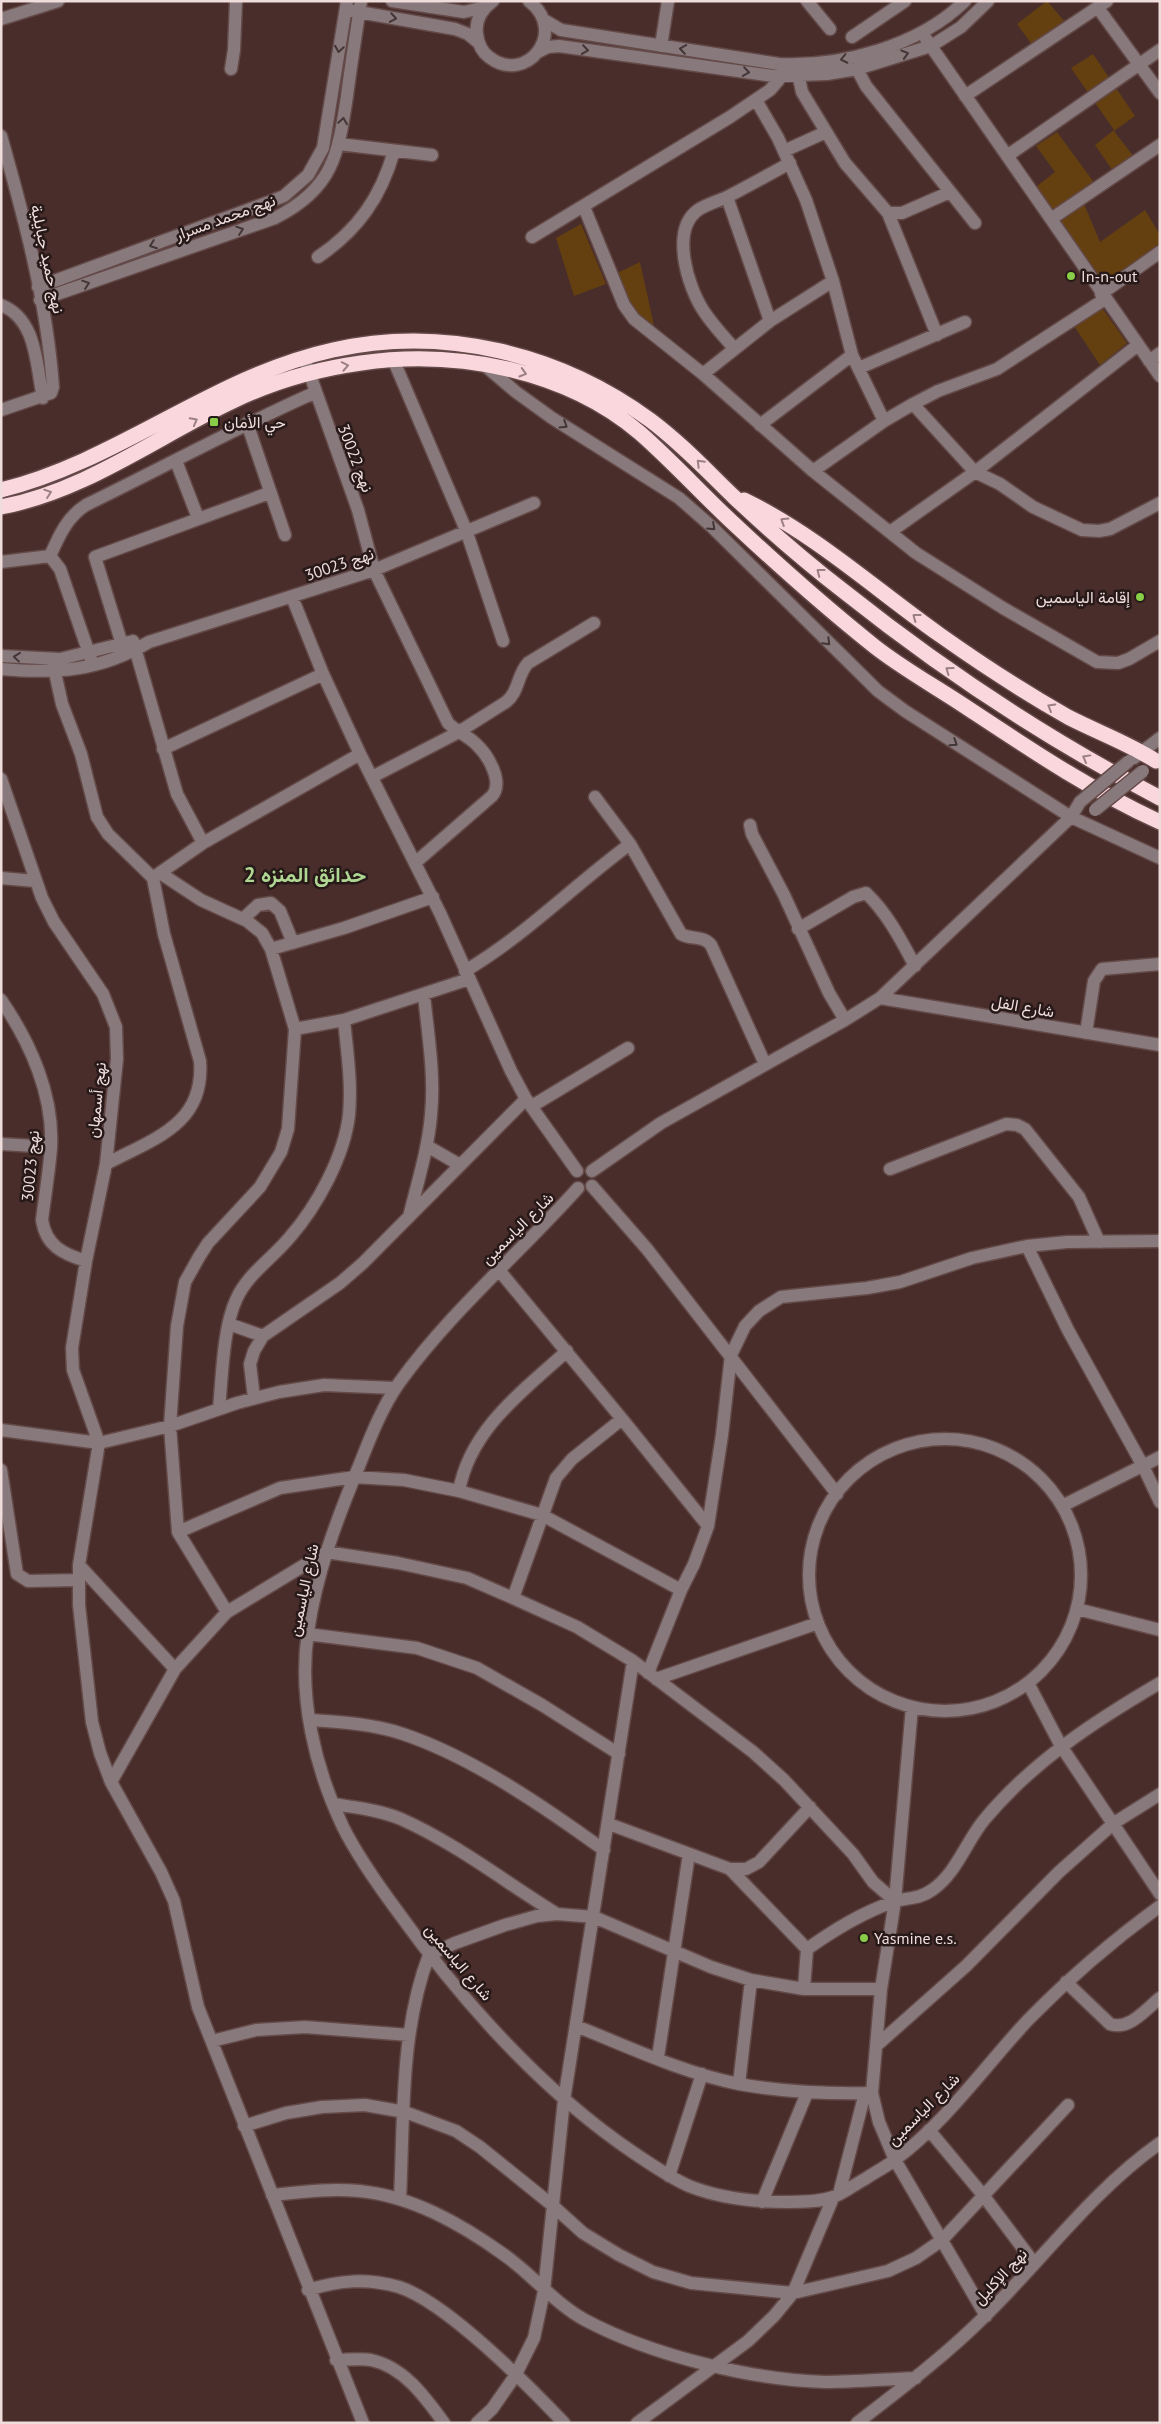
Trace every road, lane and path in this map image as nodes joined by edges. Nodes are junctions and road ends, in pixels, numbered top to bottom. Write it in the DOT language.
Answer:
graph roads {
  1 [pos="58,1"];
  2 [pos="236,1"];
  3 [pos="392,1"];
  4 [pos="668,1"];
  5 [pos="807,1"];
  6 [pos="906,1"];
  7 [pos="965,1"];
  8 [pos="988,1"];
  9 [pos="532,3"];
  10 [pos="489,4"];
  11 [pos="346,5"];
  12 [pos="1102,5"];
  13 [pos="360,7"];
  14 [pos="1,19"];
  15 [pos="544,20"];
  16 [pos="830,29"];
  17 [pos="922,33"];
  18 [pos="852,37"];
  19 [pos="478,43"];
  20 [pos="661,46"];
  21 [pos="931,46"];
  22 [pos="1160,50"];
  23 [pos="538,52"];
  24 [pos="1138,65"];
  25 [pos="230,69"];
  26 [pos="857,69"];
  27 [pos="797,70"];
  28 [pos="782,76"];
  29 [pos="1160,93"];
  30 [pos="965,96"];
  31 [pos="756,100"];
  32 [pos="826,132"];
  33 [pos="1,136"];
  34 [pos="339,144"];
  35 [pos="1160,145"];
  36 [pos="394,151"];
  37 [pos="432,156"];
  38 [pos="1007,156"];
  39 [pos="787,157"];
  40 [pos="950,192"];
  41 [pos="727,197"];
  42 [pos="584,207"];
  43 [pos="888,213"];
  44 [pos="1051,219"];
  45 [pos="975,223"];
  46 [pos="532,237"];
  47 [pos="1160,252"];
  48 [pos="318,257"];
  49 [pos="833,281"];
  50 [pos="38,287"];
  51 [pos="1103,297"];
  52 [pos="40,300"];
  53 [pos="1,305"];
  54 [pos="770,321"];
  55 [pos="965,322"];
  56 [pos="937,335"];
  57 [pos="1138,345"];
  58 [pos="734,348"];
  59 [pos="852,355"];
  60 [pos="1155,357"];
  61 [pos="304,358"];
  62 [pos="393,360"];
  63 [pos="484,364"];
  64 [pos="859,368"];
  65 [pos="703,374"];
  66 [pos="309,375"];
  67 [pos="1160,376"];
  68 [pos="314,392"];
  69 [pos="48,394"];
  70 [pos="913,404"];
  71 [pos="1,410"];
  72 [pos="884,421"];
  73 [pos="247,423"];
  74 [pos="760,425"];
  75 [pos="176,461"];
  76 [pos="813,471"];
  77 [pos="975,472"];
  78 [pos="1,490"];
  79 [pos="270,493"];
  80 [pos="731,494"];
  81 [pos="1160,502"];
  82 [pos="534,503"];
  83 [pos="1,507"];
  84 [pos="198,518"];
  85 [pos="466,530"];
  86 [pos="890,532"];
  87 [pos="285,535"];
  88 [pos="50,556"];
  89 [pos="1,562"];
  90 [pos="374,570"];
  91 [pos="292,597"];
  92 [pos="594,623"];
  93 [pos="504,641"];
  94 [pos="1160,641"];
  95 [pos="129,647"];
  96 [pos="1,656"];
  97 [pos="52,659"];
  98 [pos="92,659"];
  99 [pos="1,669"];
  100 [pos="54,672"];
  101 [pos="323,674"];
  102 [pos="457,732"];
  103 [pos="1160,738"];
  104 [pos="163,749"];
  105 [pos="1141,752"];
  106 [pos="360,754"];
  107 [pos="1158,761"];
  108 [pos="372,777"];
  109 [pos="3,787"];
  110 [pos="595,797"];
  111 [pos="1160,798"];
  112 [pos="1070,817"];
  113 [pos="1160,822"];
  114 [pos="750,825"];
  115 [pos="203,843"];
  116 [pos="630,844"];
  117 [pos="1160,858"];
  118 [pos="416,862"];
  119 [pos="156,876"];
  120 [pos="1,878"];
  121 [pos="35,881"];
  122 [pos="433,897"];
  123 [pos="243,918"];
  124 [pos="798,929"];
  125 [pos="293,943"];
  126 [pos="271,949"];
  127 [pos="1160,964"];
  128 [pos="915,966"];
  129 [pos="467,975"];
  130 [pos="424,995"];
  131 [pos="880,998"];
  132 [pos="1,1000"];
  133 [pos="344,1020"];
  134 [pos="845,1020"];
  135 [pos="294,1029"];
  136 [pos="1086,1033"];
  137 [pos="1160,1045"];
  138 [pos="628,1048"];
  139 [pos="765,1064"];
  140 [pos="529,1103"];
  141 [pos="1,1144"];
  142 [pos="427,1146"];
  143 [pos="51,1147"];
  144 [pos="106,1164"];
  145 [pos="460,1165"];
  146 [pos="890,1169"];
  147 [pos="577,1171"];
  148 [pos="592,1171"];
  149 [pos="592,1186"];
  150 [pos="578,1188"];
  151 [pos="409,1217"];
  152 [pos="1160,1241"];
  153 [pos="1099,1242"];
  154 [pos="1027,1246"];
  155 [pos="86,1261"];
  156 [pos="498,1269"];
  157 [pos="229,1324"];
  158 [pos="263,1336"];
  159 [pos="567,1351"];
  160 [pos="731,1355"];
  161 [pos="395,1388"];
  162 [pos="254,1398"];
  163 [pos="219,1409"];
  164 [pos="622,1419"];
  165 [pos="170,1426"];
  166 [pos="1,1430"];
  167 [pos="99,1443"];
  168 [pos="1160,1457"];
  169 [pos="1143,1466"];
  170 [pos="1,1470"];
  171 [pos="354,1477"];
  172 [pos="459,1491"];
  173 [pos="837,1494"];
  174 [pos="1160,1502"];
  175 [pos="1062,1506"];
  176 [pos="542,1515"];
  177 [pos="708,1526"];
  178 [pos="178,1532"];
  179 [pos="326,1552"];
  180 [pos="79,1565"];
  181 [pos="79,1580"];
  182 [pos="681,1590"];
  183 [pos="513,1598"];
  184 [pos="1077,1609"];
  185 [pos="227,1612"];
  186 [pos="818,1623"];
  187 [pos="1160,1630"];
  188 [pos="307,1634"];
  189 [pos="633,1661"];
  190 [pos="175,1669"];
  191 [pos="652,1676"];
  192 [pos="1028,1683"];
  193 [pos="1160,1683"];
  194 [pos="912,1706"];
  195 [pos="310,1720"];
  196 [pos="1061,1746"];
  197 [pos="619,1754"];
  198 [pos="110,1782"];
  199 [pos="1160,1794"];
  200 [pos="334,1804"];
  201 [pos="810,1807"];
  202 [pos="1114,1823"];
  203 [pos="609,1824"];
  204 [pos="604,1850"];
  205 [pos="689,1854"];
  206 [pos="730,1869"];
  207 [pos="1160,1894"];
  208 [pos="895,1901"];
  209 [pos="1160,1906"];
  210 [pos="557,1914"];
  211 [pos="594,1917"];
  212 [pos="807,1950"];
  213 [pos="673,1952"];
  214 [pos="429,1955"];
  215 [pos="751,1980"];
  216 [pos="1066,1982"];
  217 [pos="804,1989"];
  218 [pos="881,1989"];
  219 [pos="1160,1998"];
  220 [pos="576,2026"];
  221 [pos="410,2035"];
  222 [pos="212,2041"];
  223 [pos="876,2046"];
  224 [pos="658,2058"];
  225 [pos="702,2074"];
  226 [pos="739,2084"];
  227 [pos="807,2093"];
  228 [pos="868,2093"];
  229 [pos="564,2100"];
  230 [pos="1068,2105"];
  231 [pos="405,2112"];
  232 [pos="244,2126"];
  233 [pos="929,2130"];
  234 [pos="1160,2143"];
  235 [pos="895,2160"];
  236 [pos="669,2176"];
  237 [pos="272,2194"];
  238 [pos="983,2195"];
  239 [pos="836,2196"];
  240 [pos="400,2198"];
  241 [pos="762,2202"];
  242 [pos="552,2204"];
  243 [pos="942,2240"];
  244 [pos="1034,2263"];
  245 [pos="308,2290"];
  246 [pos="544,2291"];
  247 [pos="793,2293"];
  248 [pos="986,2316"];
  249 [pos="336,2360"];
  250 [pos="712,2365"];
  251 [pos="516,2376"];
  252 [pos="916,2378"];
  253 [pos="362,2423"];
  254 [pos="444,2423"];
  255 [pos="477,2423"];
  256 [pos="564,2423"];
  257 [pos="637,2423"];
  258 [pos="857,2423"];
  1 -- 14 [label="street"];
  2 -- 25 [label="street"];
  3 -- 10 [label="street"];
  4 -- 20 [label="street"];
  5 -- 16 [label="street"];
  6 -- 18 [label="street"];
  7 -- 17 [label="street"];
  8 -- 21 [label="street"];
  9 -- 15 [label="street"];
  10 -- 19 [label="street"];
  11 -- 13 [label="street"];
  11 -- 50 [label="street, نهج محمد مسرار, one-way"];
  12 -- 24 [label="street"];
  12 -- 30 [label="street"];
  13 -- 19 [label="street, one-way"];
  34 -- 13 [label="street, نهج محمد مسرار, one-way"];
  15 -- 20 [label="street"];
  15 -- 23 [label="street"];
  17 -- 21 [label="street"];
  17 -- 27 [label="street, one-way"];
  19 -- 23 [label="street"];
  27 -- 20 [label="street, one-way"];
  26 -- 21 [label="street, one-way"];
  21 -- 30 [label="street"];
  22 -- 24 [label="street"];
  23 -- 28 [label="street, one-way"];
  24 -- 29 [label="street"];
  24 -- 38 [label="street"];
  26 -- 27 [label="street"];
  26 -- 40 [label="street"];
  27 -- 28 [label="street"];
  27 -- 32 [label="street"];
  28 -- 31 [label="street"];
  30 -- 38 [label="street"];
  31 -- 39 [label="street"];
  31 -- 42 [label="street"];
  32 -- 39 [label="street"];
  32 -- 43 [label="street"];
  33 -- 50 [label="street, نهج حميد جبايلية"];
  34 -- 36 [label="street"];
  52 -- 34 [label="street, نهج محمد مسرار, one-way"];
  35 -- 44 [label="street"];
  36 -- 37 [label="street"];
  36 -- 48 [label="street"];
  38 -- 44 [label="street"];
  39 -- 41 [label="street"];
  39 -- 49 [label="street"];
  40 -- 43 [label="street"];
  40 -- 45 [label="street"];
  41 -- 54 [label="street"];
  41 -- 58 [label="street"];
  42 -- 46 [label="street"];
  42 -- 65 [label="street"];
  43 -- 56 [label="street"];
  44 -- 51 [label="street"];
  47 -- 51 [label="street"];
  49 -- 54 [label="street"];
  49 -- 59 [label="street"];
  50 -- 52 [label="street, نهج حميد جبايلية"];
  51 -- 57 [label="street"];
  51 -- 70 [label="street"];
  52 -- 69 [label="street, نهج حميد جبايلية"];
  53 -- 69 [label="street"];
  54 -- 58 [label="street"];
  55 -- 56 [label="street"];
  56 -- 64 [label="street"];
  57 -- 60 [label="street"];
  57 -- 77 [label="street"];
  58 -- 65 [label="street"];
  59 -- 64 [label="street"];
  59 -- 74 [label="street"];
  60 -- 67 [label="street"];
  61 -- 66 [label="street, نهج 30022"];
  61 -- 78 [label="highway"];
  80 -- 61 [label="highway, one-way"];
  62 -- 63 [label="highway"];
  66 -- 62 [label="highway, one-way"];
  62 -- 85 [label="street"];
  63 -- 112 [label="street, one-way"];
  63 -- 113 [label="highway, one-way"];
  64 -- 72 [label="street"];
  65 -- 74 [label="street"];
  66 -- 68 [label="street, نهج 30022"];
  83 -- 66 [label="highway, one-way"];
  68 -- 73 [label="street"];
  68 -- 90 [label="street, نهج 30022"];
  69 -- 71 [label="street"];
  70 -- 72 [label="street"];
  70 -- 77 [label="street"];
  72 -- 76 [label="street"];
  73 -- 75 [label="street"];
  73 -- 79 [label="street"];
  74 -- 76 [label="street"];
  75 -- 84 [label="street"];
  75 -- 88 [label="street"];
  76 -- 86 [label="street"];
  77 -- 81 [label="street"];
  77 -- 86 [label="street"];
  79 -- 84 [label="street"];
  79 -- 87 [label="street"];
  105 -- 80 [label="highway, one-way"];
  111 -- 80 [label="highway, one-way"];
  82 -- 85 [label="street, نهج 30023"];
  84 -- 95 [label="street"];
  85 -- 90 [label="street, نهج 30023"];
  85 -- 93 [label="street"];
  86 -- 94 [label="street"];
  88 -- 89 [label="street"];
  88 -- 98 [label="street"];
  90 -- 91 [label="street, نهج 30023"];
  90 -- 102 [label="street, نهج 30022"];
  91 -- 95 [label="street, نهج 30023"];
  91 -- 101 [label="street"];
  92 -- 102 [label="street"];
  95 -- 98 [label="street, نهج 30023"];
  95 -- 104 [label="street"];
  97 -- 96 [label="street, نهج 30023, one-way"];
  97 -- 98 [label="street, نهج 30023"];
  97 -- 100 [label="street"];
  98 -- 100 [label="street, نهج 30023"];
  99 -- 100 [label="street, نهج 30023"];
  100 -- 119 [label="street"];
  101 -- 104 [label="street"];
  101 -- 106 [label="street"];
  102 -- 108 [label="street"];
  102 -- 118 [label="street, نهج 30022"];
  103 -- 105 [label="street"];
  104 -- 115 [label="street"];
  105 -- 107 [label="highway"];
  105 -- 112 [label="street, bridge"];
  106 -- 108 [label="street"];
  106 -- 115 [label="street"];
  107 -- 112 [label="street, bridge"];
  108 -- 118 [label="street"];
  109 -- 121 [label="street, نهج أسمهان"];
  110 -- 116 [label="street"];
  112 -- 117 [label="street"];
  112 -- 128 [label="street"];
  114 -- 124 [label="street"];
  115 -- 119 [label="street"];
  116 -- 129 [label="street"];
  116 -- 139 [label="street"];
  118 -- 122 [label="street"];
  119 -- 123 [label="street"];
  119 -- 144 [label="street"];
  120 -- 121 [label="street"];
  121 -- 144 [label="street, نهج أسمهان"];
  122 -- 125 [label="street"];
  122 -- 129 [label="street"];
  123 -- 125 [label="street"];
  123 -- 126 [label="street"];
  124 -- 128 [label="street"];
  124 -- 134 [label="street"];
  125 -- 126 [label="street"];
  126 -- 135 [label="street"];
  127 -- 136 [label="street"];
  128 -- 131 [label="street"];
  129 -- 130 [label="street"];
  129 -- 140 [label="street"];
  130 -- 133 [label="street"];
  130 -- 142 [label="street"];
  131 -- 134 [label="street"];
  131 -- 136 [label="street, شارع الفل"];
  132 -- 143 [label="street, نهج 30023"];
  133 -- 135 [label="street"];
  133 -- 157 [label="street"];
  134 -- 139 [label="street"];
  135 -- 165 [label="street"];
  136 -- 137 [label="street, شارع الفل"];
  138 -- 140 [label="street"];
  139 -- 148 [label="street"];
  140 -- 145 [label="street"];
  140 -- 147 [label="street"];
  141 -- 143 [label="street"];
  142 -- 145 [label="street"];
  142 -- 151 [label="street"];
  143 -- 155 [label="street, نهج 30023"];
  144 -- 155 [label="street, نهج أسمهان"];
  145 -- 151 [label="street"];
  146 -- 153 [label="street"];
  147 -- 148 [label="street"];
  147 -- 150 [label="street"];
  148 -- 149 [label="street"];
  149 -- 150 [label="street"];
  149 -- 160 [label="street"];
  150 -- 156 [label="street, شارع الياسمين"];
  151 -- 158 [label="street"];
  152 -- 153 [label="street"];
  153 -- 154 [label="street"];
  154 -- 160 [label="street"];
  154 -- 169 [label="street"];
  155 -- 167 [label="street, نهج أسمهان"];
  156 -- 159 [label="street"];
  156 -- 161 [label="street, شارع الياسمين"];
  157 -- 158 [label="street"];
  157 -- 163 [label="street"];
  158 -- 162 [label="street"];
  159 -- 164 [label="street"];
  159 -- 172 [label="street"];
  160 -- 173 [label="street"];
  160 -- 177 [label="street"];
  161 -- 162 [label="street"];
  161 -- 171 [label="street, شارع الياسمين"];
  162 -- 163 [label="street"];
  163 -- 165 [label="street"];
  164 -- 176 [label="street"];
  164 -- 177 [label="street"];
  165 -- 167 [label="street"];
  165 -- 178 [label="street"];
  166 -- 167 [label="street"];
  167 -- 180 [label="street"];
  168 -- 169 [label="street"];
  169 -- 174 [label="street"];
  169 -- 175 [label="street"];
  170 -- 181 [label="street"];
  171 -- 172 [label="street"];
  171 -- 178 [label="street"];
  171 -- 179 [label="street, شارع الياسمين"];
  172 -- 176 [label="street"];
  173 -- 175 [label="street"];
  173 -- 186 [label="street"];
  175 -- 184 [label="street"];
  176 -- 182 [label="street"];
  176 -- 183 [label="street"];
  177 -- 182 [label="street"];
  178 -- 185 [label="street"];
  179 -- 183 [label="street"];
  179 -- 185 [label="street"];
  179 -- 188 [label="street, شارع الياسمين"];
  180 -- 181 [label="street"];
  180 -- 190 [label="street"];
  181 -- 198 [label="street"];
  182 -- 191 [label="street"];
  183 -- 189 [label="street"];
  184 -- 187 [label="street"];
  184 -- 192 [label="street"];
  185 -- 190 [label="street"];
  186 -- 191 [label="street"];
  186 -- 194 [label="street"];
  188 -- 195 [label="street, شارع الياسمين"];
  188 -- 197 [label="street"];
  189 -- 191 [label="street"];
  189 -- 197 [label="street"];
  190 -- 198 [label="street"];
  191 -- 201 [label="street"];
  192 -- 194 [label="street"];
  192 -- 196 [label="street"];
  193 -- 196 [label="street"];
  194 -- 208 [label="street"];
  195 -- 200 [label="street, شارع الياسمين"];
  195 -- 204 [label="street"];
  196 -- 202 [label="street"];
  196 -- 208 [label="street"];
  197 -- 203 [label="street"];
  198 -- 222 [label="street"];
  199 -- 202 [label="street"];
  200 -- 210 [label="street"];
  200 -- 214 [label="street, شارع الياسمين"];
  201 -- 206 [label="street"];
  201 -- 208 [label="street"];
  202 -- 207 [label="street"];
  202 -- 223 [label="street"];
  203 -- 204 [label="street"];
  203 -- 205 [label="street"];
  204 -- 211 [label="street"];
  205 -- 206 [label="street"];
  205 -- 213 [label="street"];
  206 -- 212 [label="street"];
  208 -- 212 [label="street"];
  208 -- 218 [label="street"];
  209 -- 216 [label="street, شارع الياسمين"];
  210 -- 211 [label="street"];
  210 -- 214 [label="street"];
  211 -- 213 [label="street"];
  211 -- 220 [label="street"];
  212 -- 217 [label="street"];
  213 -- 215 [label="street"];
  213 -- 224 [label="street"];
  214 -- 221 [label="street"];
  214 -- 229 [label="street, شارع الياسمين"];
  215 -- 217 [label="street"];
  215 -- 226 [label="street"];
  216 -- 219 [label="street"];
  216 -- 233 [label="street, شارع الياسمين"];
  217 -- 218 [label="street"];
  218 -- 223 [label="street"];
  220 -- 224 [label="street"];
  220 -- 229 [label="street"];
  221 -- 222 [label="street"];
  221 -- 231 [label="street"];
  222 -- 232 [label="street"];
  223 -- 228 [label="street"];
  224 -- 225 [label="street"];
  225 -- 226 [label="street"];
  225 -- 236 [label="street"];
  226 -- 227 [label="street"];
  227 -- 228 [label="street"];
  227 -- 241 [label="street"];
  228 -- 235 [label="street"];
  228 -- 239 [label="street"];
  229 -- 236 [label="street, شارع الياسمين"];
  229 -- 242 [label="street"];
  230 -- 238 [label="street"];
  231 -- 232 [label="street"];
  231 -- 240 [label="street"];
  231 -- 242 [label="street"];
  232 -- 237 [label="street"];
  233 -- 235 [label="street, شارع الياسمين"];
  233 -- 238 [label="street"];
  234 -- 244 [label="street, نهج الإكليل"];
  235 -- 239 [label="street, شارع الياسمين"];
  235 -- 243 [label="street"];
  236 -- 241 [label="street, شارع الياسمين"];
  237 -- 240 [label="street"];
  237 -- 245 [label="street"];
  238 -- 243 [label="street"];
  238 -- 244 [label="street"];
  239 -- 241 [label="street, شارع الياسمين"];
  239 -- 247 [label="street"];
  240 -- 246 [label="street"];
  242 -- 246 [label="street"];
  242 -- 247 [label="street"];
  243 -- 247 [label="street"];
  243 -- 248 [label="street"];
  244 -- 248 [label="street, نهج الإكليل"];
  245 -- 249 [label="street"];
  245 -- 251 [label="street"];
  246 -- 250 [label="street"];
  246 -- 251 [label="street"];
  247 -- 250 [label="street"];
  248 -- 252 [label="street, نهج الإكليل"];
  249 -- 253 [label="street"];
  249 -- 254 [label="street"];
  250 -- 252 [label="street"];
  250 -- 257 [label="street"];
  251 -- 255 [label="street"];
  251 -- 256 [label="street"];
  252 -- 258 [label="street, نهج الإكليل"];
}
